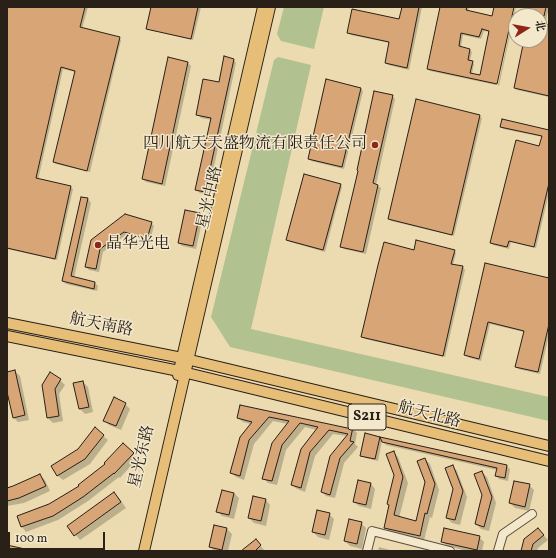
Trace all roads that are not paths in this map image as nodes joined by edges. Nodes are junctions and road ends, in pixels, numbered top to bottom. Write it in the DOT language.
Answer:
graph roads {
  1 [pos="263,7"];
  2 [pos="270,7"];
  3 [pos="7,322"];
  4 [pos="7,336"];
  5 [pos="186,359"];
  6 [pos="182,372"];
  7 [pos="549,446"];
  8 [pos="549,461"];
  9 [pos="532,514"];
  10 [pos="137,551"];
  11 [pos="144,551"];
  12 [pos="367,551"];
  13 [pos="450,551"];
  14 [pos="498,551"];
  1 -- 5 [label="main road, 星光中路"];
  2 -- 5 [label="main road, 星光中路"];
  3 -- 5 [label="main road, 航天南路 / S211"];
  4 -- 6 [label="main road, 航天南路 / S211"];
  5 -- 6 [label="main road, 星光中路"];
  5 -- 7 [label="main road, 航天北路 / S211"];
  6 -- 8 [label="main road, 航天北路 / S211"];
  6 -- 10 [label="main road, 星光东路"];
  6 -- 11 [label="main road, 星光东路"];
  9 -- 14 [label="street"];
  12 -- 13 [label="street"];
}
